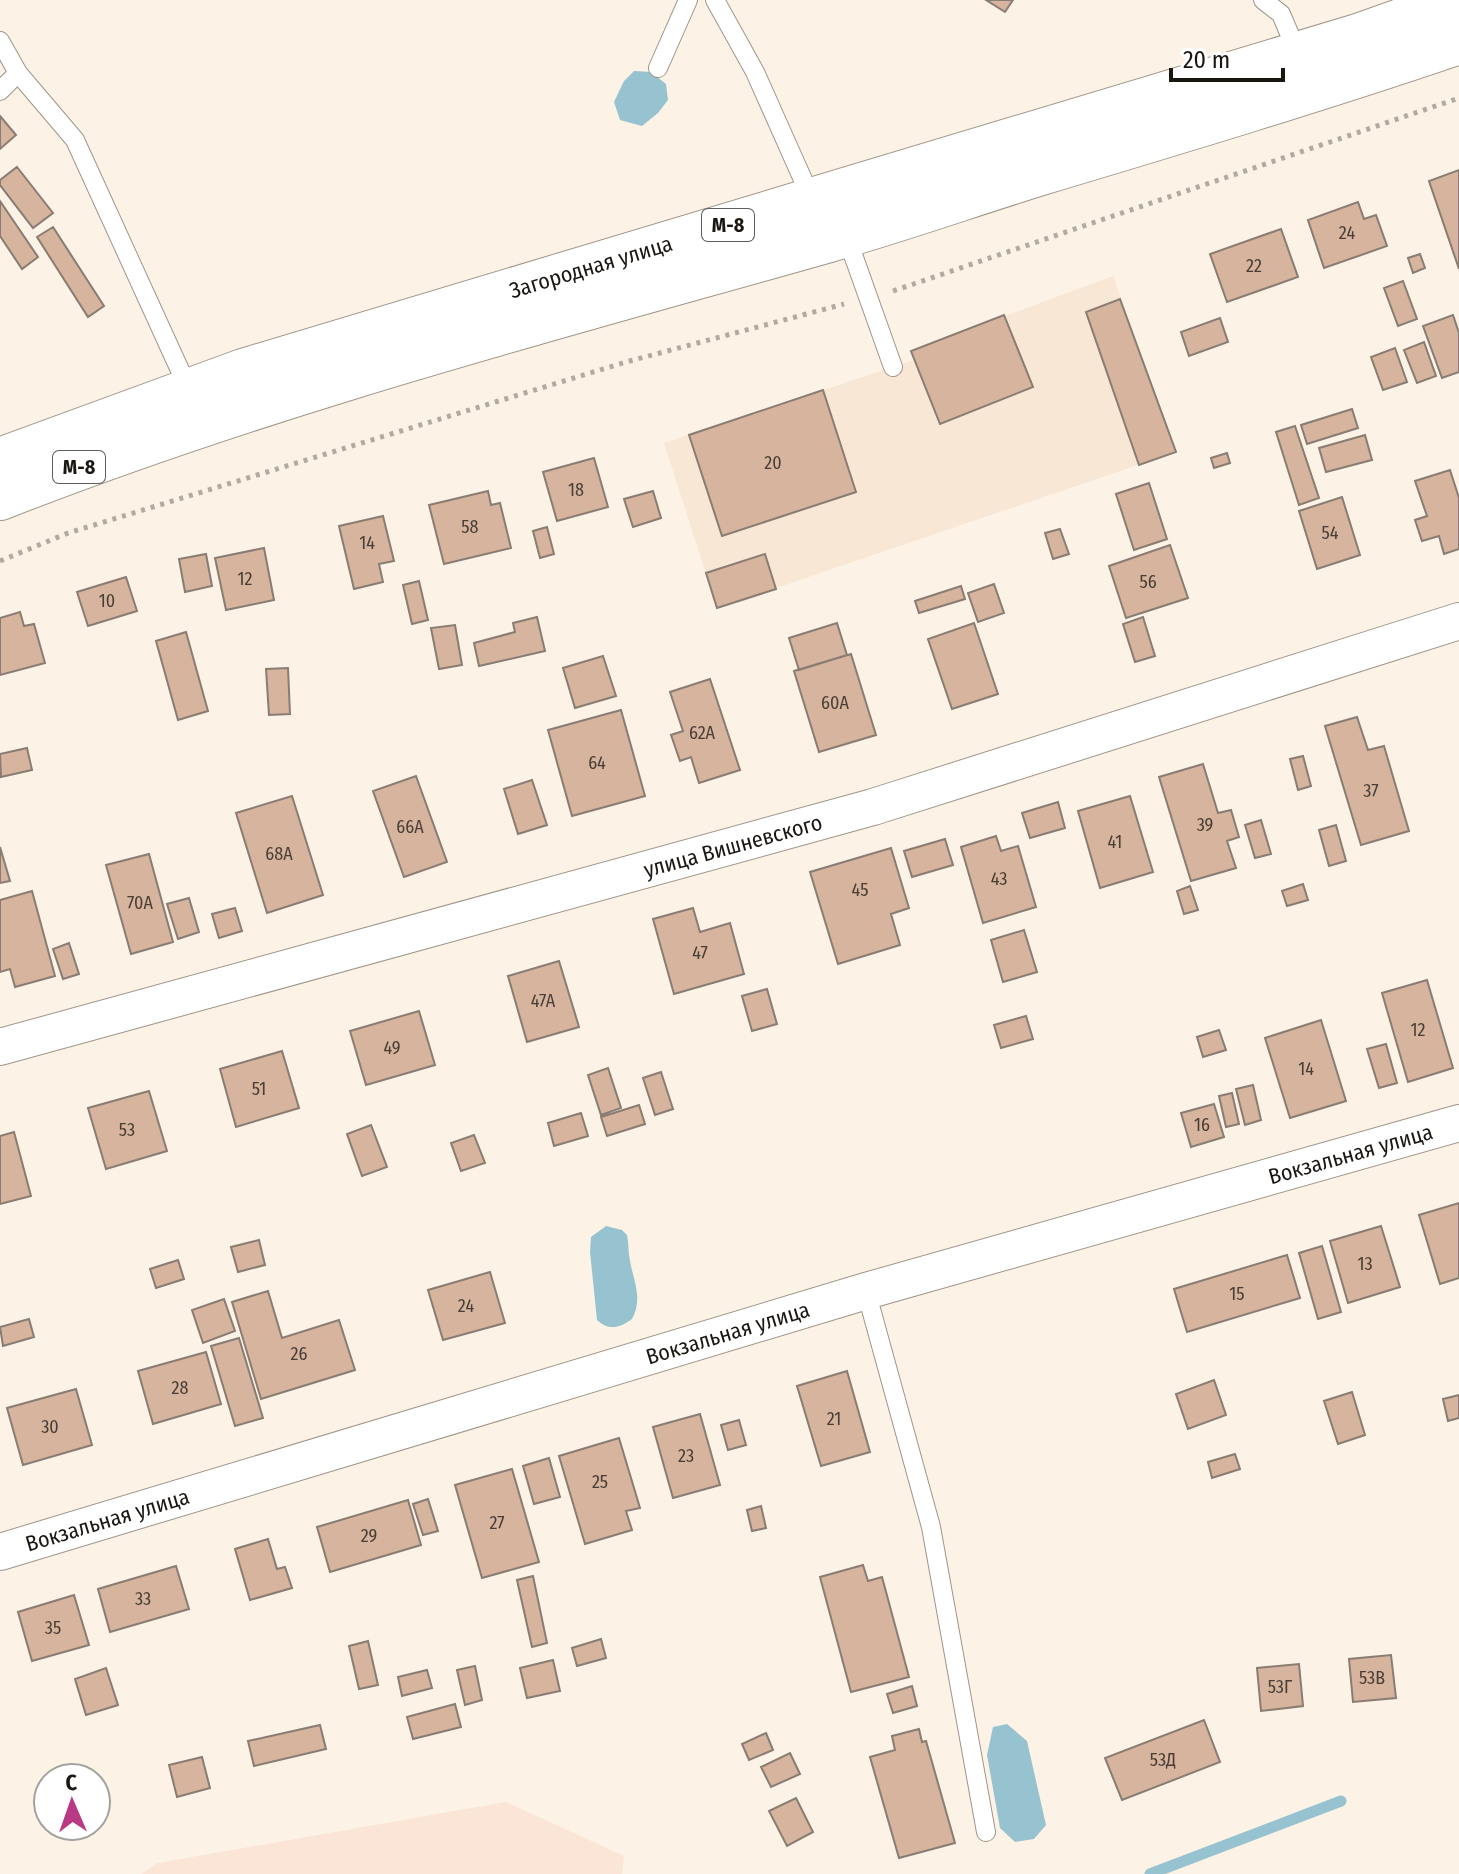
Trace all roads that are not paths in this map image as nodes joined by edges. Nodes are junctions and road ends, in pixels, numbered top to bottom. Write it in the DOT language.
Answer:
graph roads {
  1 [pos="688,0"];
  2 [pos="715,0"];
  3 [pos="1263,0"];
  4 [pos="1459,0"];
  5 [pos="0,41"];
  6 [pos="1459,42"];
  7 [pos="1298,54"];
  8 [pos="658,68"];
  9 [pos="18,73"];
  10 [pos="0,91"];
  11 [pos="812,200"];
  12 [pos="846,235"];
  13 [pos="893,367"];
  14 [pos="189,390"];
  15 [pos="0,460"];
  16 [pos="0,498"];
  17 [pos="1459,621"];
  18 [pos="0,1047"];
  19 [pos="1459,1123"];
  20 [pos="866,1291"];
  21 [pos="0,1552"];
  22 [pos="986,1832"];
  1 -- 8 [label="lane"];
  2 -- 11 [label="lane"];
  3 -- 7 [label="lane"];
  4 -- 7 [label="highway, Загородная улица / М-8"];
  5 -- 9 [label="lane"];
  6 -- 12 [label="highway, Загородная улица / М-8"];
  7 -- 11 [label="highway, Загородная улица / М-8"];
  9 -- 10 [label="lane"];
  9 -- 14 [label="lane"];
  11 -- 14 [label="highway, Загородная улица / М-8"];
  12 -- 13 [label="lane"];
  12 -- 16 [label="highway, Загородная улица / М-8"];
  14 -- 15 [label="highway, Загородная улица / М-8"];
  17 -- 18 [label="street, улица Вишневского"];
  19 -- 20 [label="street, Вокзальная улица"];
  20 -- 21 [label="street, Вокзальная улица"];
  20 -- 22 [label="lane"];
}
